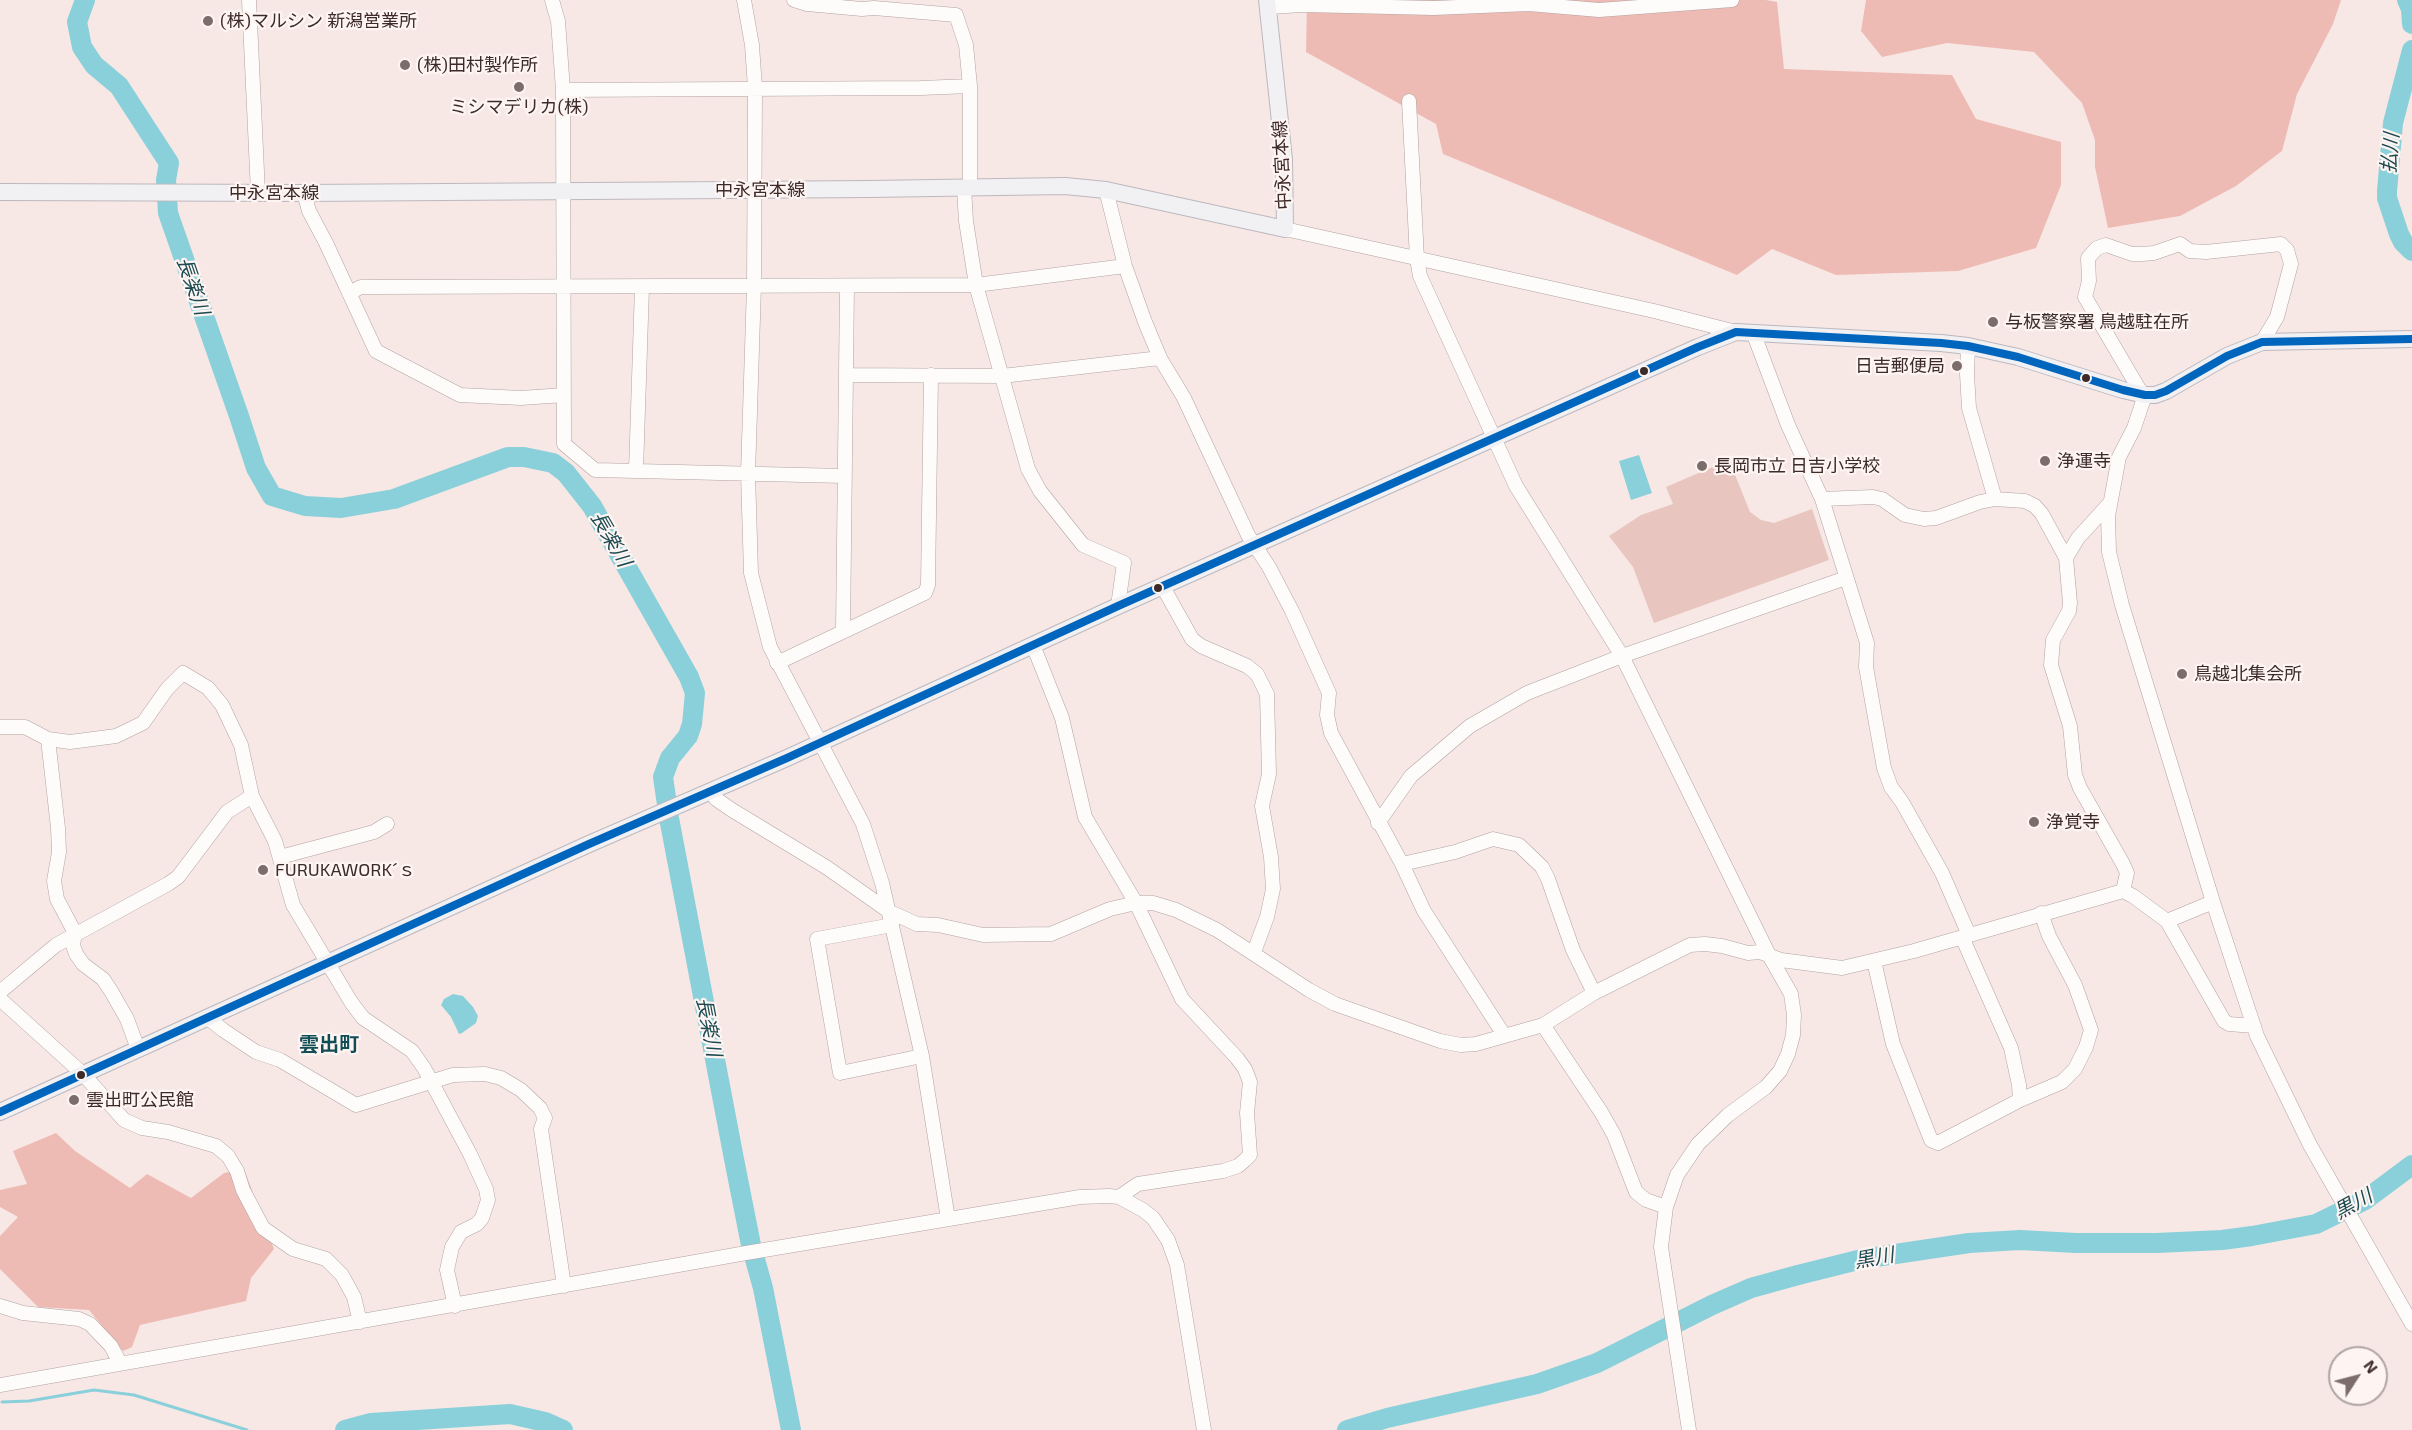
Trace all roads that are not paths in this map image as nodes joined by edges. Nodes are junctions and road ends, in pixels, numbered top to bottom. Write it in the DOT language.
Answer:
graph roads {
  1 [pos="249,0"];
  2 [pos="552,0"];
  3 [pos="744,0"];
  4 [pos="794,0"];
  5 [pos="1732,0"];
  6 [pos="1267,4"];
  7 [pos="970,86"];
  8 [pos="755,88"];
  9 [pos="562,90"];
  10 [pos="1409,101"];
  11 [pos="967,188"];
  12 [pos="755,190"];
  13 [pos="1106,190"];
  14 [pos="562,191"];
  15 [pos="0,192"];
  16 [pos="258,193"];
  17 [pos="304,193"];
  18 [pos="1285,229"];
  19 [pos="1417,259"];
  20 [pos="1125,266"];
  21 [pos="976,285"];
  22 [pos="754,286"];
  23 [pos="847,286"];
  24 [pos="564,287"];
  25 [pos="642,287"];
  26 [pos="349,293"];
  27 [pos="1736,332"];
  28 [pos="1754,333"];
  29 [pos="2412,339"];
  30 [pos="2262,342"];
  31 [pos="1968,346"];
  32 [pos="1160,358"];
  33 [pos="846,375"];
  34 [pos="931,375"];
  35 [pos="1002,376"];
  36 [pos="564,395"];
  37 [pos="2143,395"];
  38 [pos="1493,440"];
  39 [pos="636,471"];
  40 [pos="748,474"];
  41 [pos="844,476"];
  42 [pos="1822,499"];
  43 [pos="1995,499"];
  44 [pos="2110,504"];
  45 [pos="1254,545"];
  46 [pos="2066,558"];
  47 [pos="1846,578"];
  48 [pos="1163,587"];
  49 [pos="1118,606"];
  50 [pos="843,632"];
  51 [pos="1033,645"];
  52 [pos="1622,656"];
  53 [pos="777,663"];
  54 [pos="0,727"];
  55 [pos="48,739"];
  56 [pos="821,742"];
  57 [pos="711,791"];
  58 [pos="252,796"];
  59 [pos="1378,823"];
  60 [pos="387,824"];
  61 [pos="280,857"];
  62 [pos="1402,864"];
  63 [pos="2123,891"];
  64 [pos="2213,902"];
  65 [pos="1136,903"];
  66 [pos="2041,913"];
  67 [pos="891,918"];
  68 [pos="2167,921"];
  69 [pos="75,933"];
  70 [pos="1965,936"];
  71 [pos="1254,952"];
  72 [pos="1770,957"];
  73 [pos="1874,961"];
  74 [pos="330,963"];
  75 [pos="0,992"];
  76 [pos="1594,993"];
  77 [pos="0,999"];
  78 [pos="208,1018"];
  79 [pos="1543,1024"];
  80 [pos="2254,1026"];
  81 [pos="1504,1035"];
  82 [pos="138,1049"];
  83 [pos="922,1056"];
  84 [pos="83,1074"];
  85 [pos="430,1083"];
  86 [pos="2020,1100"];
  87 [pos="0,1112"];
  88 [pos="1119,1197"];
  89 [pos="1666,1207"];
  90 [pos="948,1219"];
  91 [pos="564,1286"];
  92 [pos="0,1306"];
  93 [pos="455,1306"];
  94 [pos="360,1322"];
  95 [pos="2412,1323"];
  96 [pos="120,1363"];
  97 [pos="0,1385"];
  98 [pos="1204,1430"];
  99 [pos="1689,1430"];
  1 -- 16 [label="street"];
  2 -- 9 [label="street"];
  3 -- 8 [label="street"];
  4 -- 7 [label="street"];
  5 -- 6 [label="street"];
  6 -- 18 [label="main road, 中永宮本線"];
  7 -- 8 [label="street"];
  7 -- 11 [label="street"];
  8 -- 9 [label="street"];
  8 -- 12 [label="street"];
  9 -- 14 [label="street"];
  10 -- 19 [label="street"];
  11 -- 12 [label="main road, 中永宮本線"];
  11 -- 13 [label="main road, 中永宮本線"];
  11 -- 21 [label="street"];
  12 -- 14 [label="main road, 中永宮本線"];
  12 -- 22 [label="street"];
  13 -- 18 [label="main road, 中永宮本線"];
  13 -- 20 [label="street"];
  14 -- 17 [label="main road, 中永宮本線"];
  14 -- 24 [label="street"];
  15 -- 16 [label="main road, 中永宮本線"];
  16 -- 17 [label="main road, 中永宮本線"];
  17 -- 26 [label="street"];
  18 -- 19 [label="street"];
  19 -- 27 [label="street"];
  19 -- 38 [label="street"];
  20 -- 21 [label="street"];
  20 -- 32 [label="street"];
  21 -- 23 [label="street"];
  21 -- 35 [label="street"];
  22 -- 23 [label="street"];
  22 -- 25 [label="street"];
  22 -- 40 [label="street"];
  23 -- 33 [label="street"];
  24 -- 25 [label="street"];
  24 -- 26 [label="street"];
  24 -- 36 [label="street"];
  25 -- 39 [label="street"];
  26 -- 36 [label="street"];
  27 -- 28 [label="main road"];
  27 -- 38 [label="main road"];
  28 -- 31 [label="main road"];
  28 -- 42 [label="street"];
  29 -- 30 [label="main road"];
  30 -- 37 [label="main road"];
  30 -- 37 [label="street"];
  31 -- 37 [label="main road"];
  31 -- 43 [label="street"];
  32 -- 35 [label="street"];
  32 -- 45 [label="street"];
  33 -- 34 [label="street"];
  33 -- 41 [label="street"];
  34 -- 35 [label="street"];
  34 -- 50 [label="street"];
  35 -- 49 [label="street"];
  36 -- 39 [label="street"];
  37 -- 44 [label="street"];
  38 -- 45 [label="main road"];
  38 -- 52 [label="street"];
  39 -- 40 [label="street"];
  40 -- 41 [label="street"];
  40 -- 53 [label="street"];
  41 -- 50 [label="street"];
  42 -- 43 [label="street"];
  42 -- 47 [label="street"];
  43 -- 46 [label="street"];
  44 -- 46 [label="street"];
  44 -- 64 [label="street"];
  45 -- 48 [label="main road"];
  45 -- 59 [label="street"];
  46 -- 63 [label="street"];
  47 -- 52 [label="street"];
  47 -- 70 [label="street"];
  48 -- 49 [label="main road"];
  48 -- 71 [label="street"];
  49 -- 51 [label="main road"];
  50 -- 53 [label="street"];
  51 -- 56 [label="main road"];
  51 -- 65 [label="street"];
  52 -- 59 [label="street"];
  52 -- 72 [label="street"];
  53 -- 56 [label="street"];
  54 -- 55 [label="street"];
  55 -- 58 [label="street"];
  55 -- 69 [label="street"];
  56 -- 57 [label="main road"];
  56 -- 67 [label="street"];
  57 -- 67 [label="street"];
  57 -- 74 [label="main road"];
  58 -- 61 [label="street"];
  58 -- 69 [label="street"];
  59 -- 62 [label="street"];
  60 -- 61 [label="street"];
  61 -- 74 [label="street"];
  62 -- 76 [label="street"];
  62 -- 81 [label="street"];
  63 -- 66 [label="street"];
  63 -- 68 [label="street"];
  64 -- 68 [label="street"];
  64 -- 80 [label="street"];
  65 -- 67 [label="street"];
  65 -- 71 [label="street"];
  65 -- 88 [label="street"];
  66 -- 70 [label="street"];
  66 -- 86 [label="street"];
  67 -- 83 [label="street"];
  67 -- 83 [label="street"];
  68 -- 80 [label="street"];
  69 -- 75 [label="street"];
  69 -- 82 [label="street"];
  70 -- 73 [label="street"];
  70 -- 86 [label="street"];
  71 -- 81 [label="street"];
  72 -- 73 [label="street"];
  72 -- 76 [label="street"];
  72 -- 89 [label="street"];
  73 -- 86 [label="street"];
  74 -- 78 [label="main road"];
  74 -- 85 [label="street"];
  76 -- 79 [label="street"];
  77 -- 84 [label="street"];
  78 -- 82 [label="main road"];
  78 -- 85 [label="street"];
  79 -- 81 [label="street"];
  79 -- 89 [label="street"];
  80 -- 95 [label="street"];
  82 -- 84 [label="main road"];
  83 -- 90 [label="street"];
  84 -- 87 [label="main road"];
  84 -- 94 [label="street"];
  85 -- 91 [label="street"];
  85 -- 93 [label="street"];
  88 -- 90 [label="street"];
  88 -- 98 [label="street"];
  89 -- 99 [label="street"];
  90 -- 91 [label="street"];
  91 -- 93 [label="street"];
  92 -- 96 [label="street"];
  93 -- 94 [label="street"];
  94 -- 96 [label="street"];
  96 -- 97 [label="street"];
}
